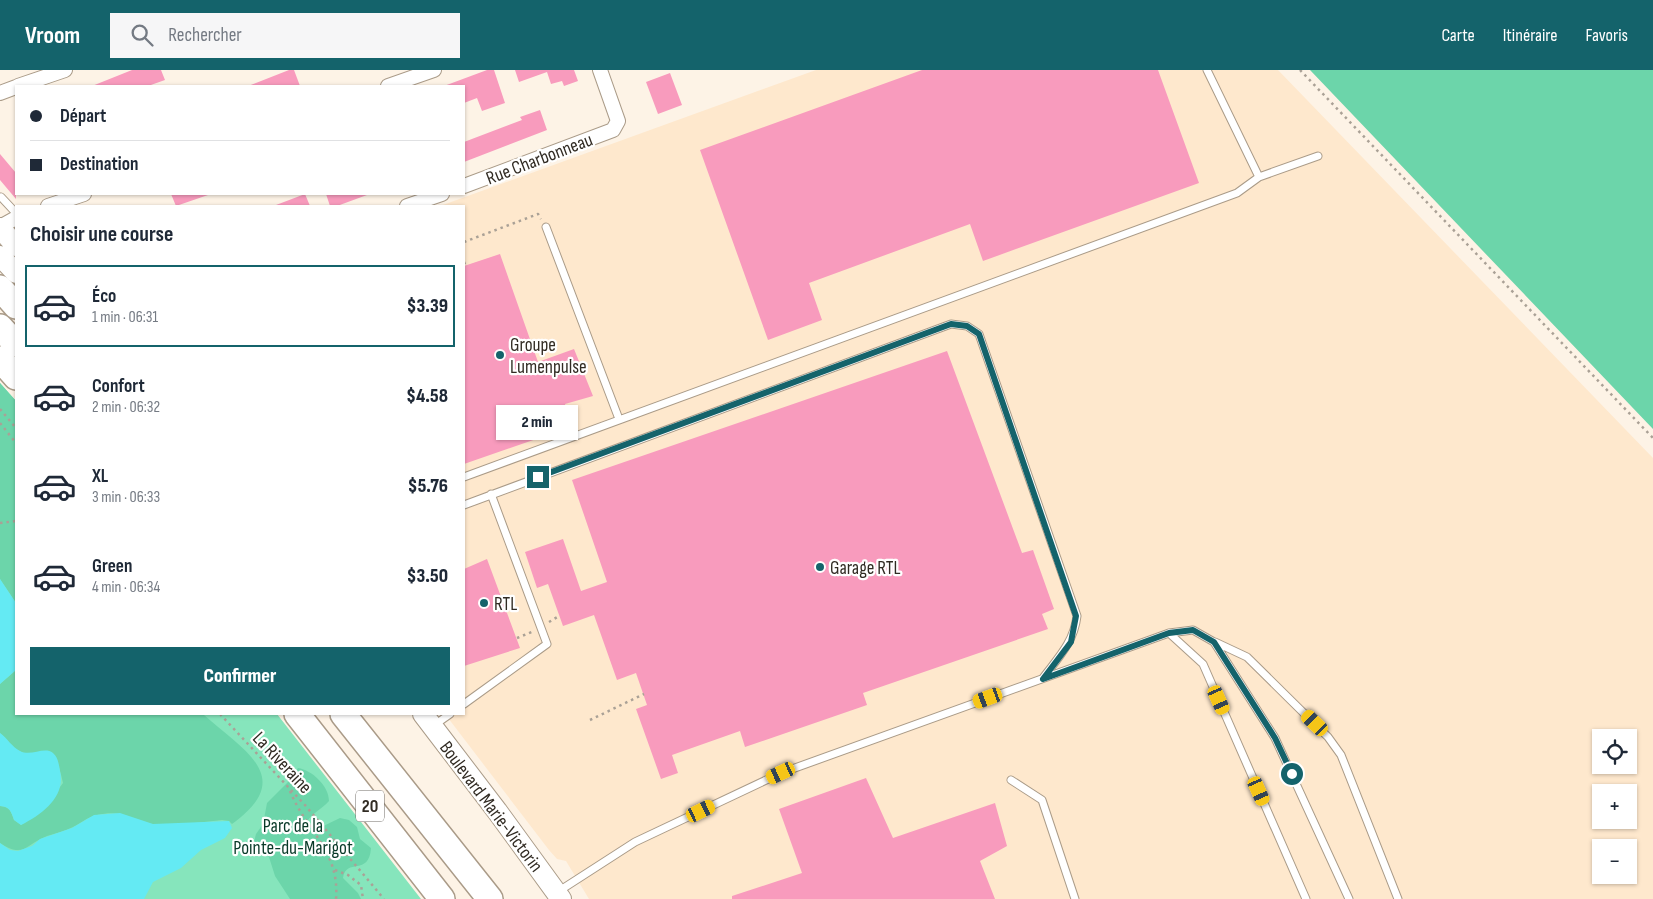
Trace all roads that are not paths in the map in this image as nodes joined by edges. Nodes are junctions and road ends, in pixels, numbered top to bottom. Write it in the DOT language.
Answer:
graph roads {
  1 [pos="64,70"];
  2 [pos="434,70"];
  3 [pos="600,70"];
  4 [pos="1207,70"];
  5 [pos="23,85"];
  6 [pos="391,85"];
  7 [pos="15,88"];
  8 [pos="0,92"];
  9 [pos="1318,156"];
  10 [pos="1259,177"];
  11 [pos="465,186"];
  12 [pos="81,195"];
  13 [pos="439,195"];
  14 [pos="0,196"];
  15 [pos="51,205"];
  16 [pos="409,205"];
  17 [pos="15,212"];
  18 [pos="15,219"];
  19 [pos="546,227"];
  20 [pos="0,228"];
  21 [pos="15,245"];
  22 [pos="0,256"];
  23 [pos="15,272"];
  24 [pos="0,288"];
  25 [pos="15,305"];
  26 [pos="0,308"];
  27 [pos="15,325"];
  28 [pos="0,327"];
  29 [pos="15,343"];
  30 [pos="0,359"];
  31 [pos="15,376"];
  32 [pos="618,419"];
  33 [pos="465,477"];
  34 [pos="491,494"];
  35 [pos="465,505"];
  36 [pos="1169,633"];
  37 [pos="1214,642"];
  38 [pos="1043,679"];
  39 [pos="465,703"];
  40 [pos="299,715"];
  41 [pos="327,715"];
  42 [pos="344,715"];
  43 [pos="355,715"];
  44 [pos="446,715"];
  45 [pos="428,720"];
  46 [pos="1011,780"];
  47 [pos="455,854"];
  48 [pos="559,896"];
  49 [pos="442,899"];
  50 [pos="470,899"];
  51 [pos="490,899"];
  52 [pos="1076,899"];
  53 [pos="1306,899"];
  54 [pos="1349,899"];
  55 [pos="1398,899"];
  1 -- 5 [label="street"];
  2 -- 6 [label="street"];
  3 -- 11 [label="street, Rue Charbonneau"];
  4 -- 10 [label="lane"];
  7 -- 8 [label="street"];
  9 -- 10 [label="lane"];
  10 -- 32 [label="lane"];
  12 -- 15 [label="street"];
  13 -- 16 [label="street"];
  14 -- 17 [label="lane"];
  18 -- 20 [label="street"];
  19 -- 32 [label="lane"];
  20 -- 21 [label="street"];
  22 -- 23 [label="street"];
  24 -- 25 [label="highway"];
  26 -- 27 [label="highway"];
  28 -- 29 [label="highway"];
  30 -- 31 [label="highway"];
  32 -- 33 [label="lane"];
  34 -- 35 [label="lane"];
  34 -- 38 [label="lane"];
  34 -- 39 [label="lane"];
  36 -- 37 [label="lane"];
  36 -- 38 [label="lane"];
  36 -- 53 [label="lane"];
  37 -- 54 [label="lane"];
  37 -- 55 [label="lane"];
  38 -- 48 [label="lane"];
  40 -- 49 [label="highway, 20"];
  41 -- 50 [label="highway"];
  42 -- 47 [label="highway"];
  43 -- 47 [label="highway"];
  44 -- 45 [label="lane"];
  45 -- 48 [label="street, Boulevard Marie-Victorin"];
  46 -- 52 [label="lane"];
  47 -- 51 [label="highway"];
}
